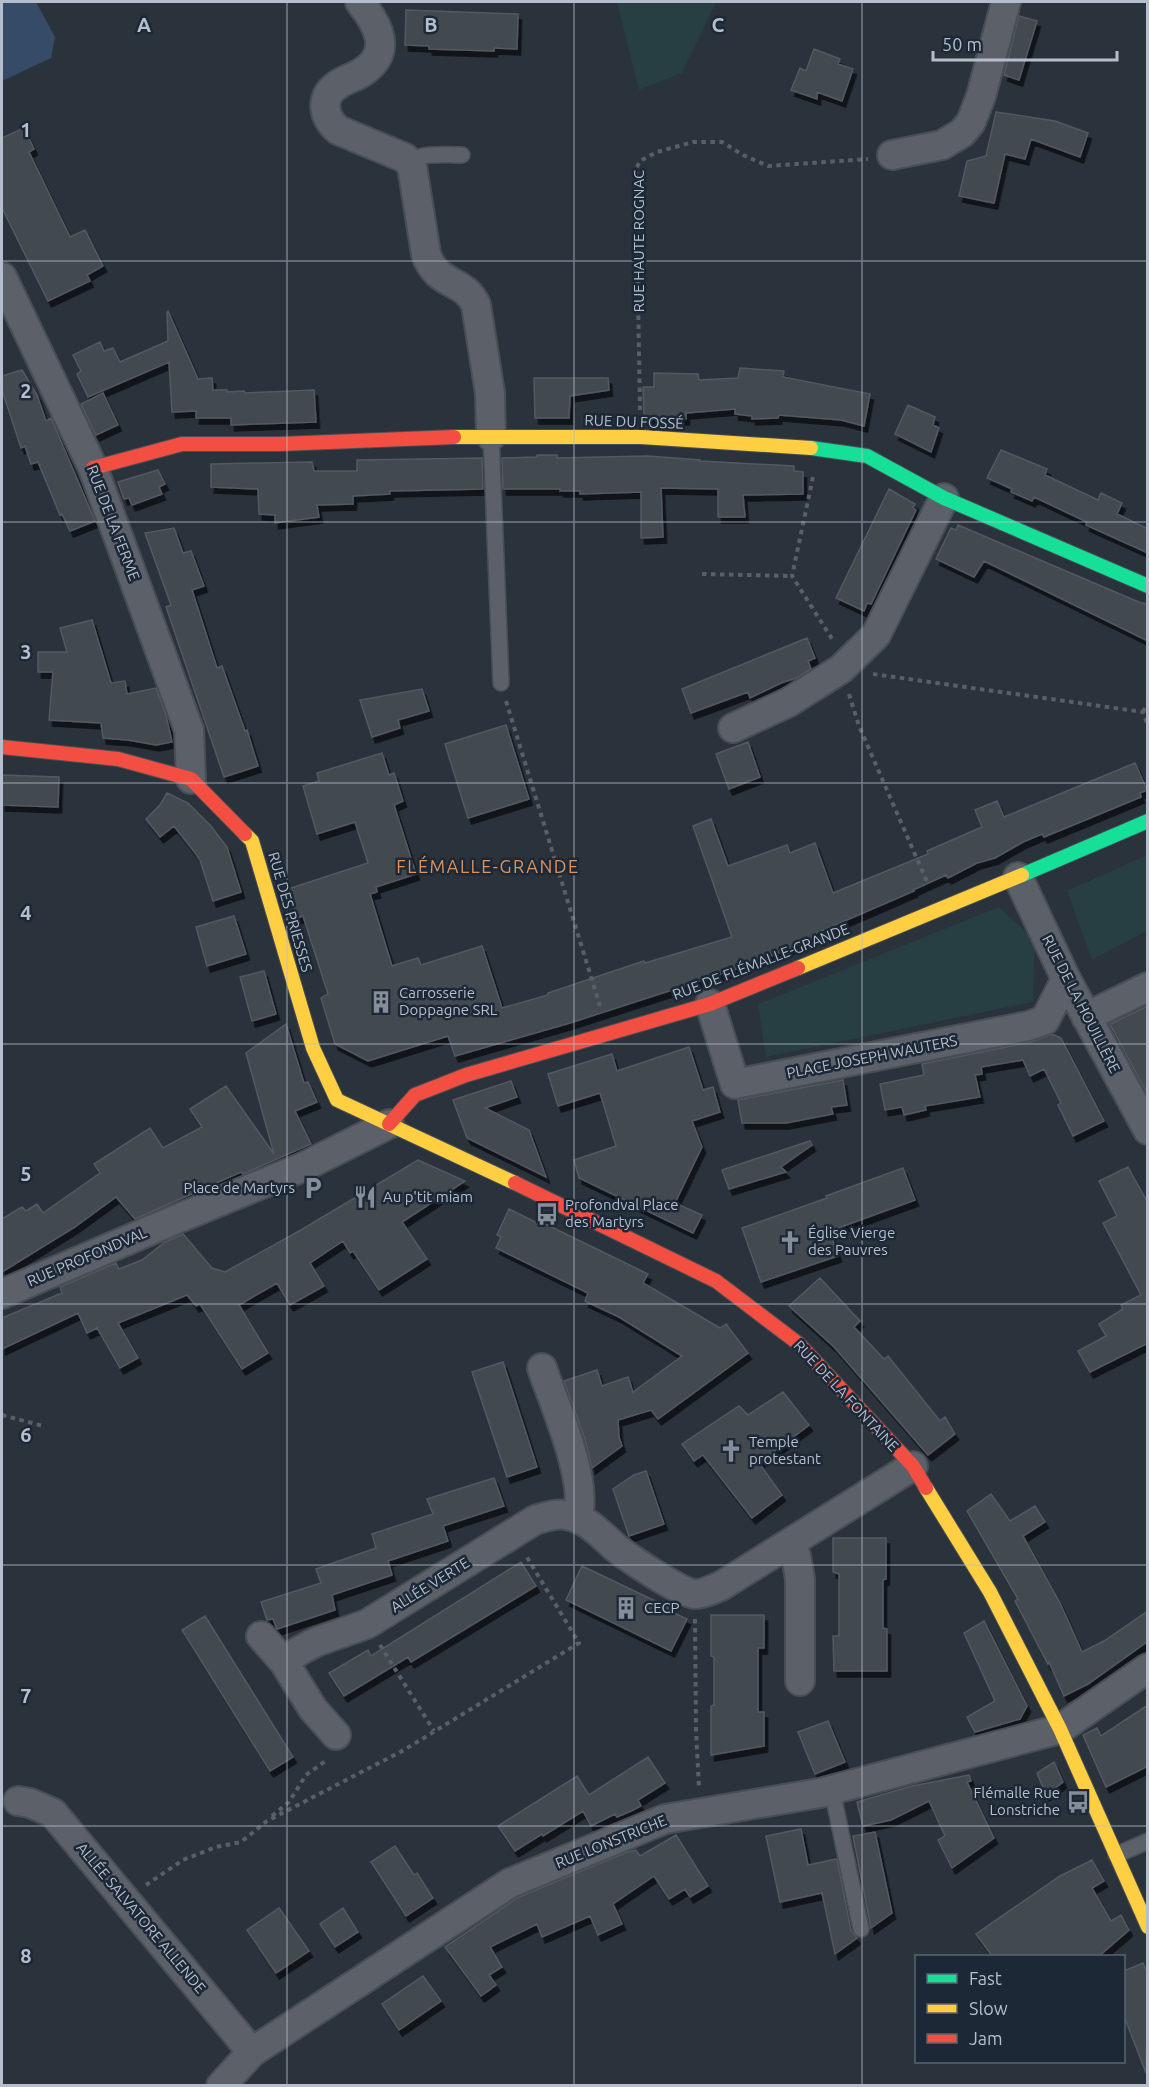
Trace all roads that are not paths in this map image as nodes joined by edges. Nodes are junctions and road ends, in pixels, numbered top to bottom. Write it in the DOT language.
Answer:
graph roads {
  1 [pos="360,2"];
  2 [pos="1006,2"];
  3 [pos="462,155"];
  4 [pos="892,155"];
  5 [pos="408,162"];
  6 [pos="2,277"];
  7 [pos="491,436"];
  8 [pos="93,468"];
  9 [pos="944,498"];
  10 [pos="1148,586"];
  11 [pos="501,683"];
  12 [pos="733,728"];
  13 [pos="2,747"];
  14 [pos="191,779"];
  15 [pos="1148,821"];
  16 [pos="1018,877"];
  17 [pos="1065,979"];
  18 [pos="1148,987"];
  19 [pos="710,1004"];
  20 [pos="1086,1017"];
  21 [pos="389,1124"];
  22 [pos="1148,1130"];
  23 [pos="2,1294"];
  24 [pos="542,1368"];
  25 [pos="913,1466"];
  26 [pos="577,1518"];
  27 [pos="788,1544"];
  28 [pos="261,1636"];
  29 [pos="284,1662"];
  30 [pos="1148,1668"];
  31 [pos="800,1681"];
  32 [pos="1060,1729"];
  33 [pos="336,1735"];
  34 [pos="832,1790"];
  35 [pos="18,1801"];
  36 [pos="1148,1841"];
  37 [pos="1116,1855"];
  38 [pos="1148,1927"];
  39 [pos="861,1929"];
  40 [pos="252,2052"];
  41 [pos="221,2085"];
  1 -- 5 [label="street"];
  2 -- 4 [label="street"];
  3 -- 5 [label="lane"];
  5 -- 7 [label="street"];
  6 -- 8 [label="street, RUE DE LA FERME"];
  7 -- 8 [label="street, RUE DU FOSSÉ"];
  7 -- 9 [label="street, RUE DU FOSSÉ"];
  7 -- 11 [label="lane"];
  8 -- 14 [label="street, RUE DE LA FERME"];
  9 -- 10 [label="street, RUE DU FOSSÉ"];
  9 -- 12 [label="street"];
  13 -- 14 [label="street"];
  14 -- 21 [label="street, RUE DES PRIESSES"];
  15 -- 16 [label="street, RUE DE FLÉMALLE-GRANDE"];
  16 -- 17 [label="street, RUE DE LA HOUILLÈRE"];
  16 -- 19 [label="street, RUE DE FLÉMALLE-GRANDE"];
  17 -- 19 [label="street, PLACE JOSEPH WAUTERS"];
  17 -- 20 [label="street, RUE DE LA HOUILLÈRE"];
  18 -- 20 [label="street"];
  19 -- 21 [label="street, RUE DE FLÉMALLE-GRANDE"];
  20 -- 22 [label="street, RUE DE LA HOUILLÈRE"];
  21 -- 23 [label="street, RUE PROFONDVAL"];
  21 -- 25 [label="street, RUE DE LA FONTAINE"];
  24 -- 26 [label="street"];
  25 -- 27 [label="street"];
  25 -- 32 [label="street, RUE DE LA FONTAINE"];
  26 -- 27 [label="street"];
  26 -- 29 [label="street, ALLÉE VERTE"];
  27 -- 31 [label="street"];
  28 -- 29 [label="street"];
  29 -- 33 [label="street"];
  30 -- 32 [label="street, RUE LONSTRICHE"];
  32 -- 34 [label="street, RUE LONSTRICHE"];
  32 -- 37 [label="street, RUE DE LA FONTAINE"];
  34 -- 39 [label="lane"];
  34 -- 40 [label="street, RUE LONSTRICHE"];
  35 -- 40 [label="street, ALLÉE SALVATORE ALLENDE"];
  36 -- 37 [label="lane"];
  37 -- 38 [label="street, RUE DE LA FONTAINE"];
  40 -- 41 [label="street, RUE LONSTRICHE"];
}
